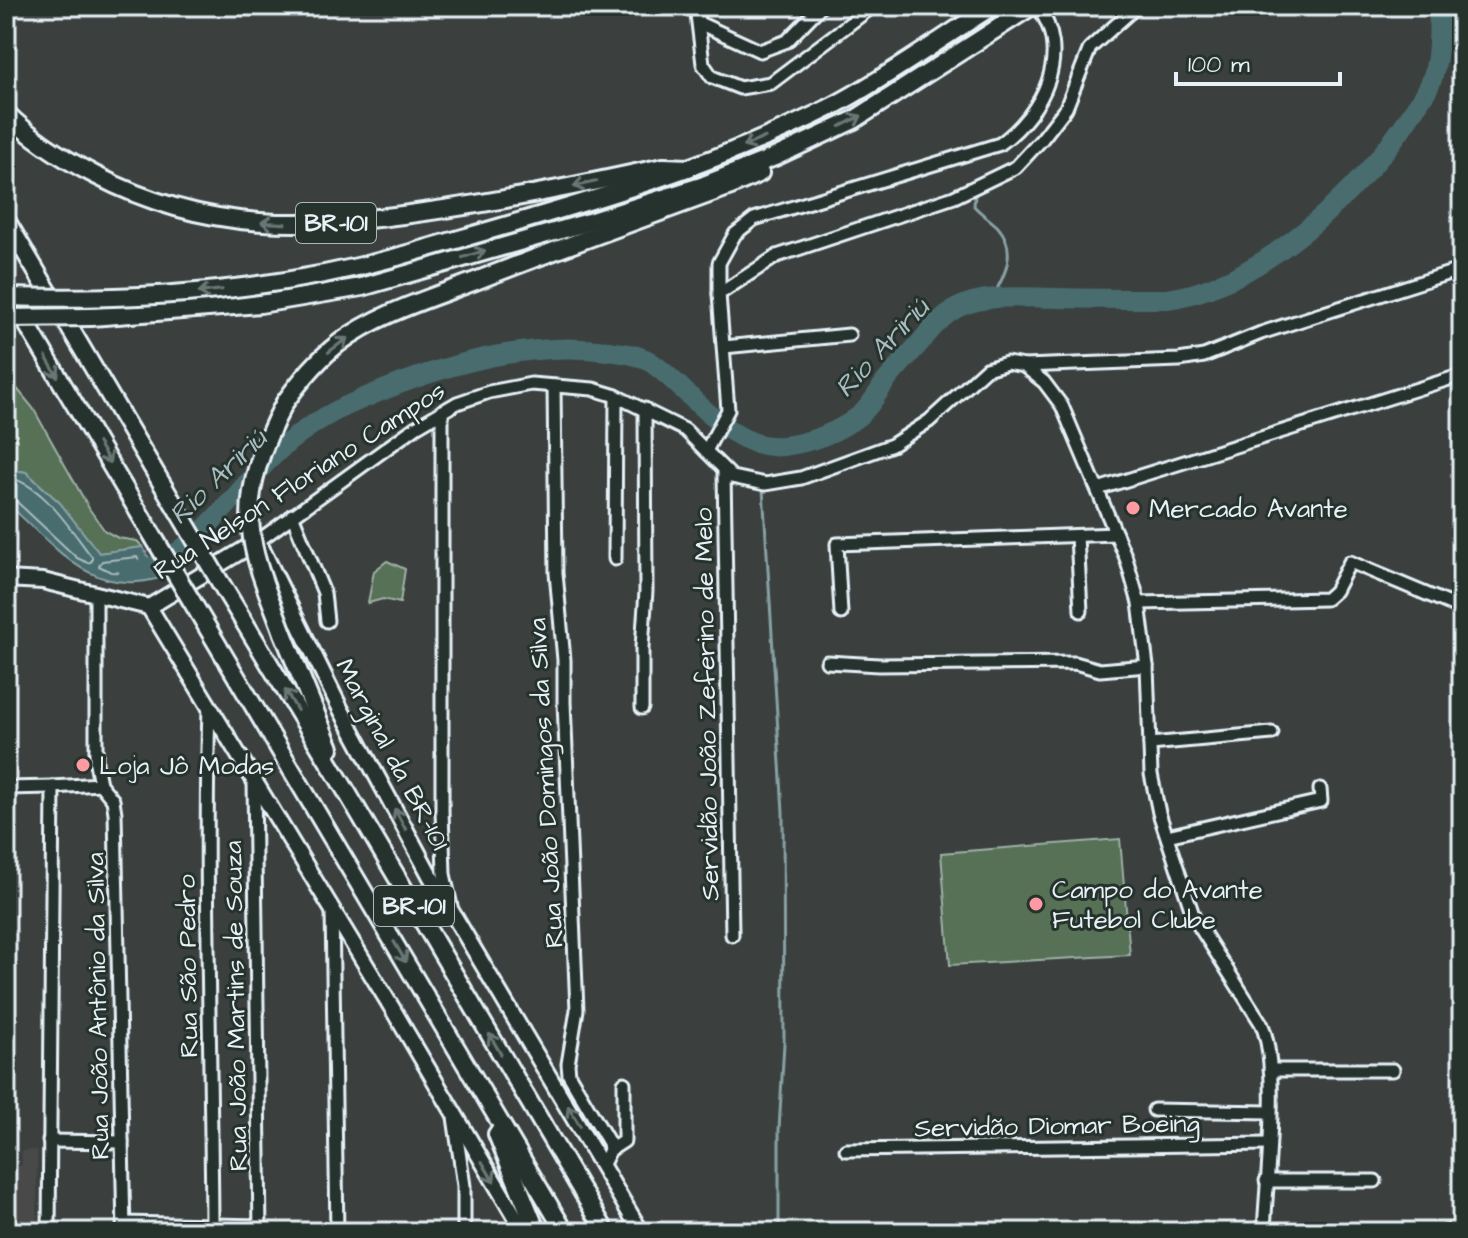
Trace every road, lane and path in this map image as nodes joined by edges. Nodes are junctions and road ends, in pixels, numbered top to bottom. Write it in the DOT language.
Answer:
graph roads {
  1 [pos="696,6"];
  2 [pos="821,6"];
  3 [pos="873,6"];
  4 [pos="993,6"];
  5 [pos="1034,6"];
  6 [pos="1137,6"];
  7 [pos="699,23"];
  8 [pos="6,113"];
  9 [pos="814,139"];
  10 [pos="689,168"];
  11 [pos="6,220"];
  12 [pos="1462,269"];
  13 [pos="6,289"];
  14 [pos="719,294"];
  15 [pos="6,297"];
  16 [pos="6,318"];
  17 [pos="849,335"];
  18 [pos="724,347"];
  19 [pos="1024,366"];
  20 [pos="1462,375"];
  21 [pos="554,386"];
  22 [pos="616,396"];
  23 [pos="645,409"];
  24 [pos="442,411"];
  25 [pos="706,451"];
  26 [pos="724,472"];
  27 [pos="1098,489"];
  28 [pos="292,515"];
  29 [pos="1116,534"];
  30 [pos="1077,536"];
  31 [pos="258,541"];
  32 [pos="615,559"];
  33 [pos="6,579"];
  34 [pos="96,594"];
  35 [pos="1139,603"];
  36 [pos="149,607"];
  37 [pos="1462,609"];
  38 [pos="1081,611"];
  39 [pos="841,613"];
  40 [pos="327,621"];
  41 [pos="827,662"];
  42 [pos="1147,666"];
  43 [pos="209,706"];
  44 [pos="642,708"];
  45 [pos="1272,733"];
  46 [pos="1150,744"];
  47 [pos="254,780"];
  48 [pos="100,784"];
  49 [pos="53,787"];
  50 [pos="6,788"];
  51 [pos="1320,789"];
  52 [pos="348,794"];
  53 [pos="1167,836"];
  54 [pos="332,909"];
  55 [pos="453,914"];
  56 [pos="732,935"];
  57 [pos="1270,1070"];
  58 [pos="1393,1070"];
  59 [pos="624,1083"];
  60 [pos="477,1084"];
  61 [pos="1154,1110"];
  62 [pos="453,1112"];
  63 [pos="1269,1112"];
  64 [pos="49,1141"];
  65 [pos="122,1142"];
  66 [pos="1268,1144"];
  67 [pos="846,1150"];
  68 [pos="606,1157"];
  69 [pos="1266,1181"];
  70 [pos="1375,1181"];
  71 [pos="212,1225"];
  72 [pos="124,1228"];
  73 [pos="260,1229"];
  74 [pos="1462,1230"];
  75 [pos="49,1232"];
  76 [pos="337,1232"];
  77 [pos="464,1232"];
  78 [pos="524,1232"];
  79 [pos="537,1232"];
  80 [pos="565,1232"];
  81 [pos="606,1232"];
  82 [pos="641,1232"];
  83 [pos="1264,1232"];
  84 [pos="1445,1232"];
  1 -- 7 [label="street"];
  2 -- 7 [label="street"];
  3 -- 7 [label="street"];
  4 -- 10 [label="highway, BR-101, one-way"];
  9 -- 5 [label="highway, BR-101, one-way"];
  5 -- 14 [label="street"];
  6 -- 14 [label="street"];
  10 -- 8 [label="highway, BR-101, one-way"];
  16 -- 9 [label="highway, BR-101, one-way, bridge"];
  52 -- 9 [label="highway, BR-101, one-way, bridge"];
  10 -- 15 [label="highway, BR-101, one-way, bridge"];
  52 -- 11 [label="highway, BR-101, one-way, bridge"];
  12 -- 19 [label="street"];
  13 -- 60 [label="highway, BR-101, one-way, bridge"];
  14 -- 18 [label="street"];
  17 -- 18 [label="street"];
  18 -- 25 [label="street"];
  19 -- 26 [label="street"];
  19 -- 27 [label="street"];
  20 -- 27 [label="street"];
  21 -- 22 [label="street, Rua Nelson Floriano Campos"];
  21 -- 24 [label="street, Rua Nelson Floriano Campos"];
  21 -- 68 [label="street, Rua João Domingos da Silva"];
  22 -- 23 [label="street, Rua Nelson Floriano Campos"];
  22 -- 32 [label="street"];
  23 -- 25 [label="street, Rua Nelson Floriano Campos"];
  23 -- 44 [label="street"];
  24 -- 28 [label="street, Rua Nelson Floriano Campos"];
  24 -- 55 [label="street"];
  25 -- 26 [label="street, Rua Nelson Floriano Campos"];
  26 -- 56 [label="street, Servidão João Zeferino de Melo"];
  27 -- 29 [label="street"];
  28 -- 31 [label="street, Rua Nelson Floriano Campos"];
  28 -- 40 [label="street"];
  29 -- 30 [label="street"];
  29 -- 35 [label="street"];
  30 -- 38 [label="street"];
  30 -- 39 [label="street"];
  31 -- 36 [label="main road, Rua Nelson Floriano Campos"];
  55 -- 31 [label="main road, Marginal da BR-101, one-way"];
  33 -- 34 [label="main road, Rua Nelson Floriano Campos"];
  34 -- 36 [label="main road, Rua Nelson Floriano Campos"];
  34 -- 48 [label="street, Rua João Antônio da Silva"];
  35 -- 37 [label="street"];
  35 -- 42 [label="street"];
  36 -- 43 [label="main road"];
  41 -- 42 [label="street"];
  42 -- 46 [label="street"];
  43 -- 47 [label="main road"];
  43 -- 71 [label="street, Rua São Pedro"];
  45 -- 46 [label="street"];
  46 -- 53 [label="street"];
  47 -- 54 [label="main road"];
  47 -- 73 [label="street, Rua João Martins de Souza"];
  48 -- 49 [label="street"];
  48 -- 65 [label="street, Rua João Antônio da Silva"];
  49 -- 50 [label="street"];
  49 -- 64 [label="street"];
  51 -- 53 [label="street"];
  81 -- 52 [label="highway, BR-101, one-way"];
  53 -- 57 [label="street"];
  54 -- 62 [label="main road"];
  54 -- 76 [label="street"];
  68 -- 55 [label="main road, Marginal da BR-101, one-way"];
  57 -- 58 [label="street"];
  57 -- 63 [label="street"];
  59 -- 68 [label="street"];
  60 -- 79 [label="highway"];
  60 -- 80 [label="highway, BR-101"];
  61 -- 63 [label="street"];
  62 -- 77 [label="street"];
  62 -- 78 [label="main road, one-way"];
  63 -- 66 [label="street"];
  64 -- 65 [label="street"];
  64 -- 75 [label="street"];
  65 -- 72 [label="street, Rua João Antônio da Silva"];
  66 -- 67 [label="street, Servidão Diomar Boeing"];
  66 -- 69 [label="street"];
  68 -- 82 [label="main road, Marginal da BR-101"];
  69 -- 70 [label="street"];
  69 -- 83 [label="street"];
  71 -- 72 [label="street"];
  71 -- 73 [label="street"];
  74 -- 84 [label="street"];
}
